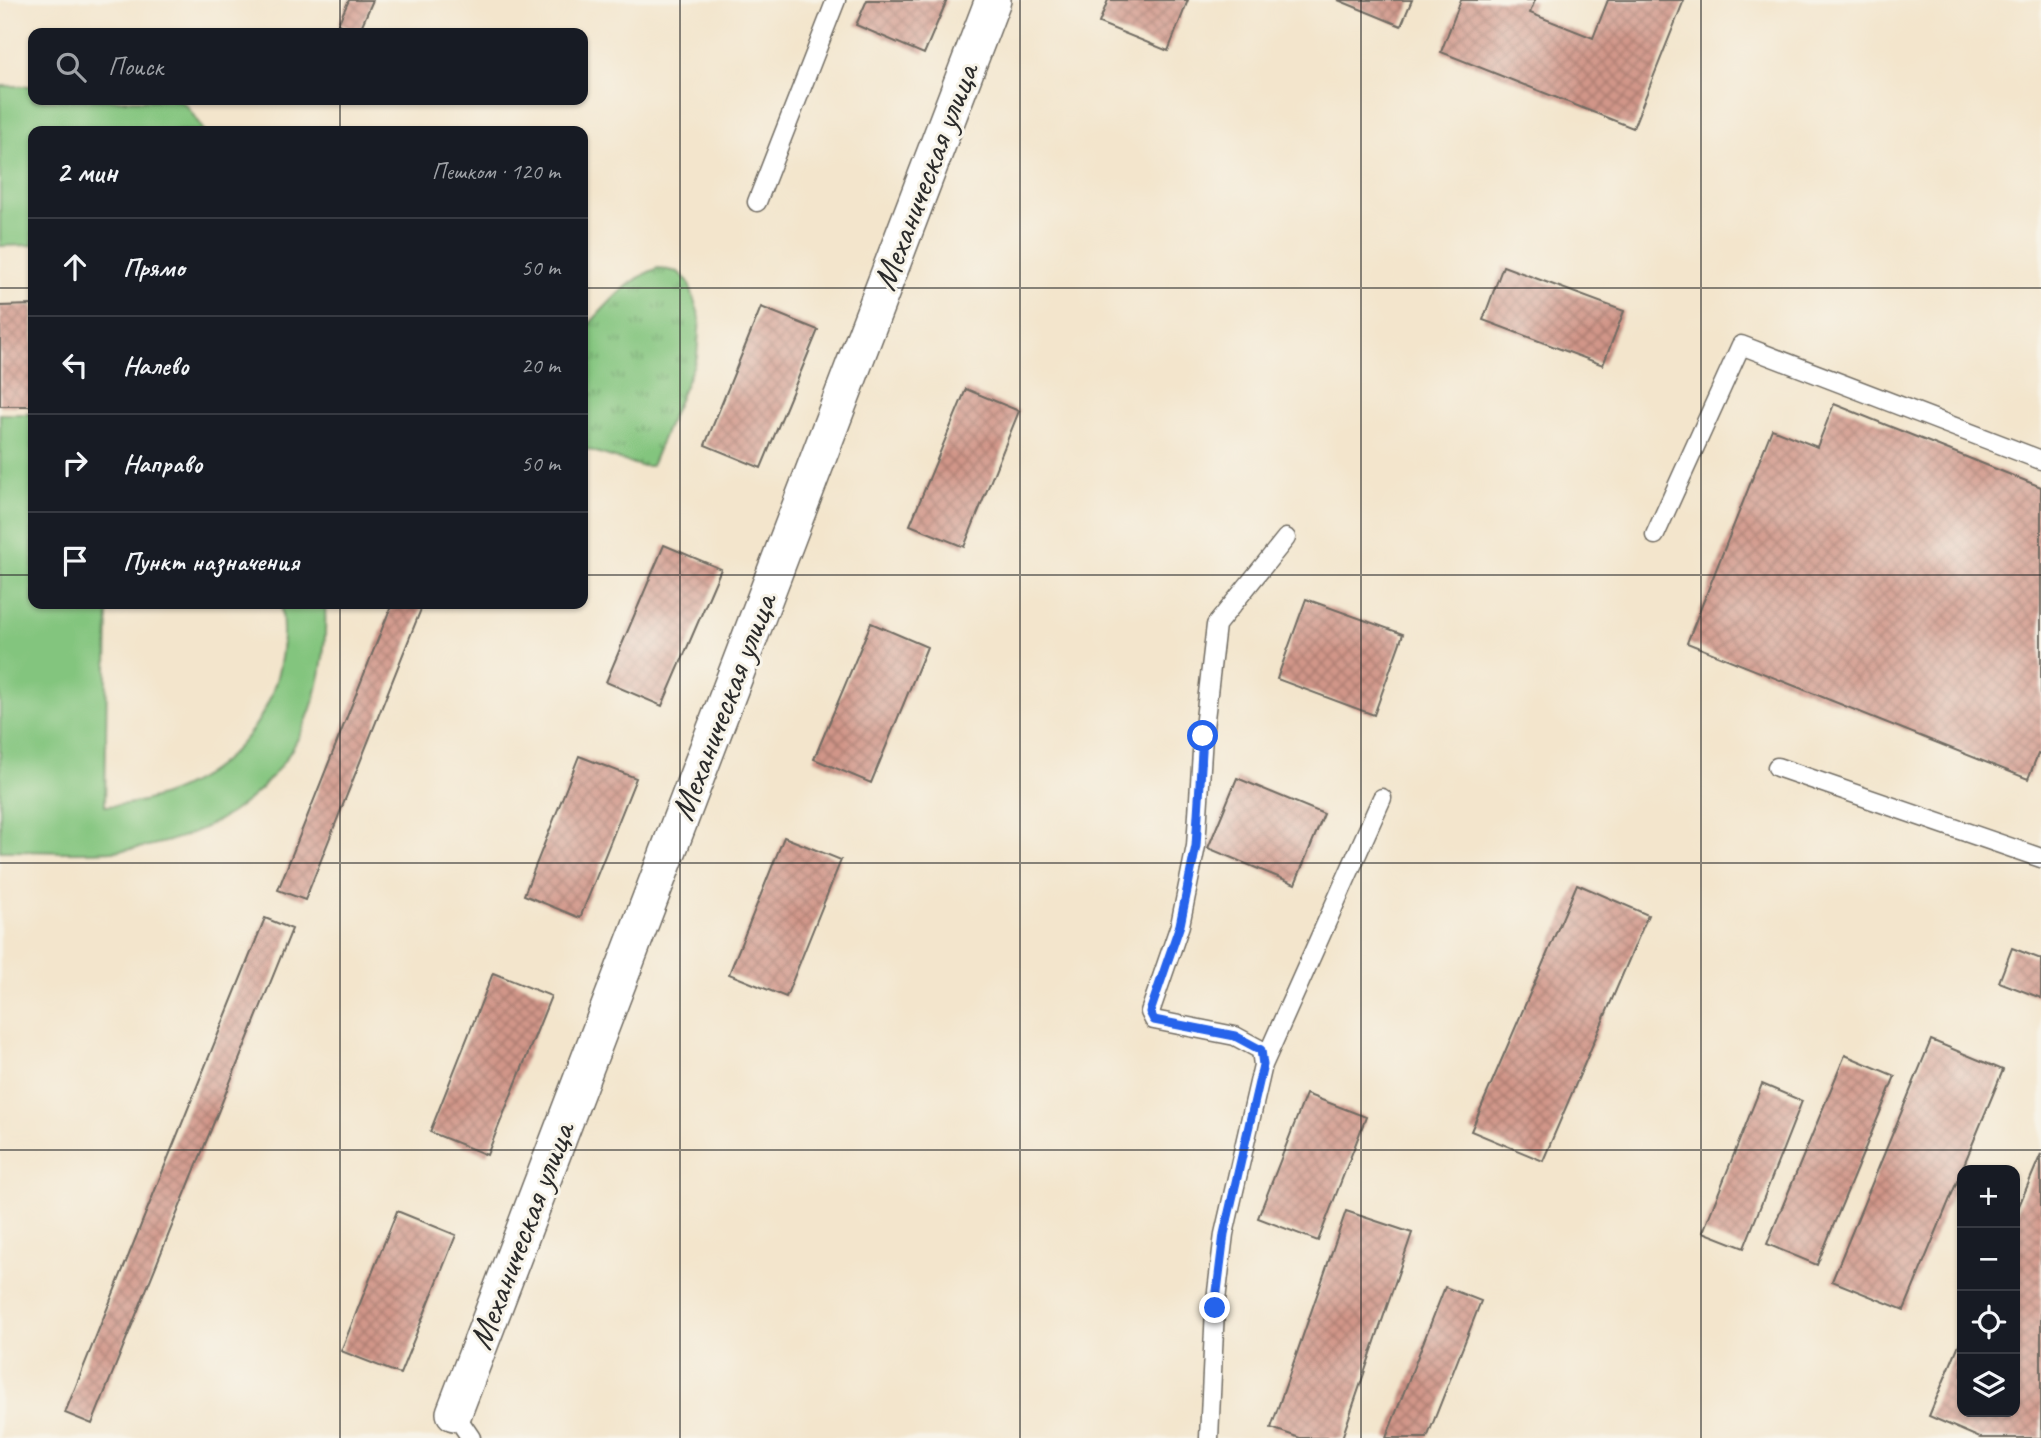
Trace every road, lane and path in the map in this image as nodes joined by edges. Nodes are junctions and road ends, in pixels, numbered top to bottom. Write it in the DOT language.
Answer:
graph roads {
  1 [pos="836,0"];
  2 [pos="993,0"];
  3 [pos="757,202"];
  4 [pos="2041,460"];
  5 [pos="1655,535"];
  6 [pos="1286,538"];
  7 [pos="1777,767"];
  8 [pos="1382,798"];
  9 [pos="2041,858"];
  10 [pos="1263,1065"];
  11 [pos="462,1426"];
  12 [pos="1209,1438"];
  1 -- 3 [label="lane"];
  2 -- 11 [label="street, Механическая улица"];
  4 -- 5 [label="lane"];
  6 -- 10 [label="lane"];
  7 -- 9 [label="lane"];
  8 -- 10 [label="lane"];
  10 -- 12 [label="lane"];
}
